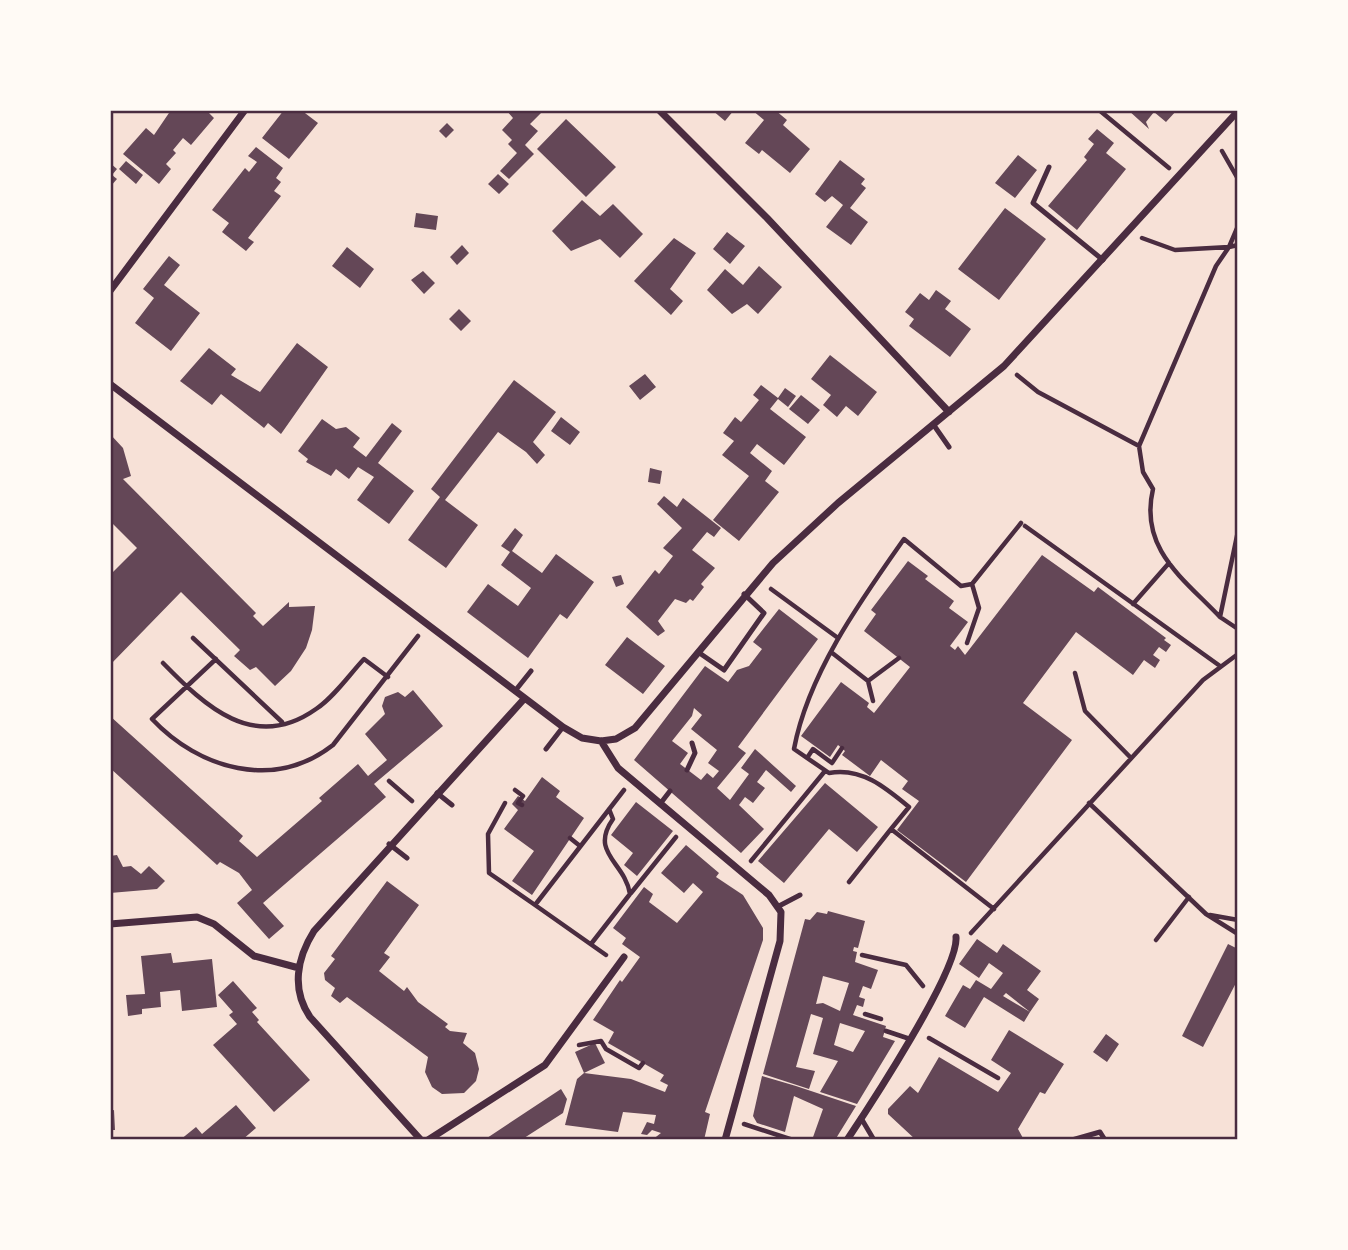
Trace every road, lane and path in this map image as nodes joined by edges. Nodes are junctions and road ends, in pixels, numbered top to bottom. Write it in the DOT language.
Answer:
graph roads {
  1 [pos="245,110"];
  2 [pos="659,110"];
  3 [pos="1099,110"];
  4 [pos="1238,111"];
  5 [pos="1214,138"];
  6 [pos="1049,167"];
  7 [pos="1179,176"];
  8 [pos="1238,179"];
  9 [pos="1238,226"];
  10 [pos="1128,232"];
  11 [pos="1238,245"];
  12 [pos="1228,247"];
  13 [pos="1103,260"];
  14 [pos="110,291"];
  15 [pos="110,384"];
  16 [pos="1030,387"];
  17 [pos="949,412"];
  18 [pos="933,425"];
  19 [pos="1139,446"];
  20 [pos="949,447"];
  21 [pos="1238,531"];
  22 [pos="1169,563"];
  23 [pos="757,580"];
  24 [pos="972,584"];
  25 [pos="744,594"];
  26 [pos="1133,604"];
  27 [pos="1220,617"];
  28 [pos="427,625"];
  29 [pos="1238,629"];
  30 [pos="193,638"];
  31 [pos="838,638"];
  32 [pos="967,643"];
  33 [pos="698,652"];
  34 [pos="831,652"];
  35 [pos="1238,654"];
  36 [pos="899,658"];
  37 [pos="216,659"];
  38 [pos="163,663"];
  39 [pos="1221,666"];
  40 [pos="531,671"];
  41 [pos="1075,673"];
  42 [pos="388,677"];
  43 [pos="868,681"];
  44 [pos="185,686"];
  45 [pos="515,691"];
  46 [pos="524,699"];
  47 [pos="873,701"];
  48 [pos="283,723"];
  49 [pos="563,727"];
  50 [pos="601,741"];
  51 [pos="692,743"];
  52 [pos="842,748"];
  53 [pos="546,749"];
  54 [pos="807,758"];
  55 [pos="1131,758"];
  56 [pos="687,770"];
  57 [pos="825,771"];
  58 [pos="389,781"];
  59 [pos="631,781"];
  60 [pos="515,790"];
  61 [pos="670,791"];
  62 [pos="437,793"];
  63 [pos="505,803"];
  64 [pos="1089,803"];
  65 [pos="660,804"];
  66 [pos="453,805"];
  67 [pos="522,805"];
  68 [pos="422,809"];
  69 [pos="609,809"];
  70 [pos="685,825"];
  71 [pos="891,829"];
  72 [pos="570,838"];
  73 [pos="389,844"];
  74 [pos="580,846"];
  75 [pos="407,858"];
  76 [pos="741,872"];
  77 [pos="849,882"];
  78 [pos="630,894"];
  79 [pos="800,895"];
  80 [pos="1189,897"];
  81 [pos="535,905"];
  82 [pos="779,906"];
  83 [pos="994,909"];
  84 [pos="1206,914"];
  85 [pos="1238,920"];
  86 [pos="110,924"];
  87 [pos="1238,934"];
  88 [pos="956,937"];
  89 [pos="1156,940"];
  90 [pos="591,944"];
  91 [pos="956,949"];
  92 [pos="862,955"];
  93 [pos="624,957"];
  94 [pos="618,965"];
  95 [pos="299,968"];
  96 [pos="935,994"];
  97 [pos="1238,995"];
  98 [pos="1238,1001"];
  99 [pos="915,1030"];
  100 [pos="886,1031"];
  101 [pos="564,1038"];
  102 [pos="910,1039"];
  103 [pos="642,1063"];
  104 [pos="998,1078"];
  105 [pos="861,1118"];
  106 [pos="731,1119"];
  107 [pos="421,1140"];
  108 [pos="428,1140"];
  109 [pos="725,1140"];
  110 [pos="793,1140"];
  111 [pos="846,1140"];
  112 [pos="874,1140"];
  113 [pos="1072,1140"];
  114 [pos="1105,1140"];
  1 -- 14 [label="street"];
  2 -- 17 [label="street"];
  3 -- 7 [label="path"];
  4 -- 5 [label="street"];
  5 -- 7 [label="street"];
  5 -- 8 [label="path"];
  6 -- 13 [label="lane"];
  7 -- 10 [label="street"];
  9 -- 12 [label="path"];
  10 -- 12 [label="path"];
  10 -- 13 [label="street"];
  11 -- 12 [label="path"];
  12 -- 19 [label="path"];
  13 -- 17 [label="street"];
  15 -- 28 [label="street"];
  16 -- 19 [label="path"];
  17 -- 18 [label="street"];
  18 -- 20 [label="lane"];
  18 -- 23 [label="street"];
  19 -- 22 [label="path"];
  21 -- 27 [label="path"];
  22 -- 26 [label="path"];
  22 -- 27 [label="path"];
  23 -- 25 [label="street"];
  23 -- 31 [label="path"];
  24 -- 26 [label="path"];
  24 -- 31 [label="path"];
  24 -- 32 [label="path"];
  25 -- 33 [label="street"];
  25 -- 33 [label="lane"];
  26 -- 39 [label="path"];
  27 -- 29 [label="path"];
  28 -- 42 [label="path"];
  28 -- 45 [label="street"];
  30 -- 37 [label="path"];
  31 -- 34 [label="path"];
  33 -- 50 [label="street"];
  34 -- 43 [label="path"];
  34 -- 54 [label="path"];
  35 -- 39 [label="path"];
  36 -- 43 [label="path"];
  37 -- 44 [label="path"];
  37 -- 48 [label="path"];
  38 -- 44 [label="path"];
  39 -- 55 [label="path"];
  40 -- 45 [label="lane"];
  41 -- 55 [label="path"];
  42 -- 44 [label="path"];
  42 -- 48 [label="path"];
  43 -- 47 [label="path"];
  44 -- 48 [label="path"];
  45 -- 46 [label="street"];
  46 -- 49 [label="street"];
  46 -- 62 [label="street"];
  49 -- 50 [label="street"];
  49 -- 53 [label="lane"];
  50 -- 59 [label="street"];
  51 -- 56 [label="lane"];
  52 -- 54 [label="path"];
  54 -- 57 [label="path"];
  55 -- 64 [label="path"];
  57 -- 71 [label="path"];
  57 -- 76 [label="path"];
  58 -- 68 [label="path"];
  59 -- 65 [label="street"];
  59 -- 69 [label="path"];
  60 -- 67 [label="path"];
  61 -- 65 [label="lane"];
  62 -- 66 [label="lane"];
  62 -- 68 [label="street"];
  63 -- 81 [label="path"];
  64 -- 80 [label="path"];
  64 -- 83 [label="path"];
  65 -- 70 [label="street"];
  68 -- 73 [label="street"];
  69 -- 74 [label="path"];
  69 -- 78 [label="path"];
  70 -- 76 [label="street"];
  70 -- 78 [label="path"];
  71 -- 77 [label="path"];
  71 -- 83 [label="path"];
  72 -- 74 [label="path"];
  73 -- 75 [label="lane"];
  73 -- 95 [label="street"];
  74 -- 81 [label="path"];
  76 -- 82 [label="street"];
  78 -- 90 [label="path"];
  79 -- 82 [label="lane"];
  80 -- 84 [label="path"];
  80 -- 89 [label="path"];
  81 -- 90 [label="path"];
  82 -- 106 [label="street"];
  83 -- 91 [label="path"];
  84 -- 85 [label="path"];
  84 -- 87 [label="path"];
  86 -- 95 [label="street"];
  88 -- 91 [label="street"];
  90 -- 94 [label="path"];
  91 -- 96 [label="street"];
  92 -- 96 [label="path"];
  93 -- 94 [label="street"];
  94 -- 101 [label="street"];
  95 -- 107 [label="street"];
  96 -- 99 [label="street"];
  97 -- 98 [label="path"];
  99 -- 102 [label="street"];
  99 -- 104 [label="path"];
  100 -- 102 [label="lane"];
  101 -- 103 [label="path"];
  101 -- 108 [label="street"];
  102 -- 105 [label="street"];
  105 -- 111 [label="street"];
  105 -- 112 [label="lane"];
  106 -- 109 [label="street"];
  106 -- 110 [label="path"];
  113 -- 114 [label="lane"];
}
